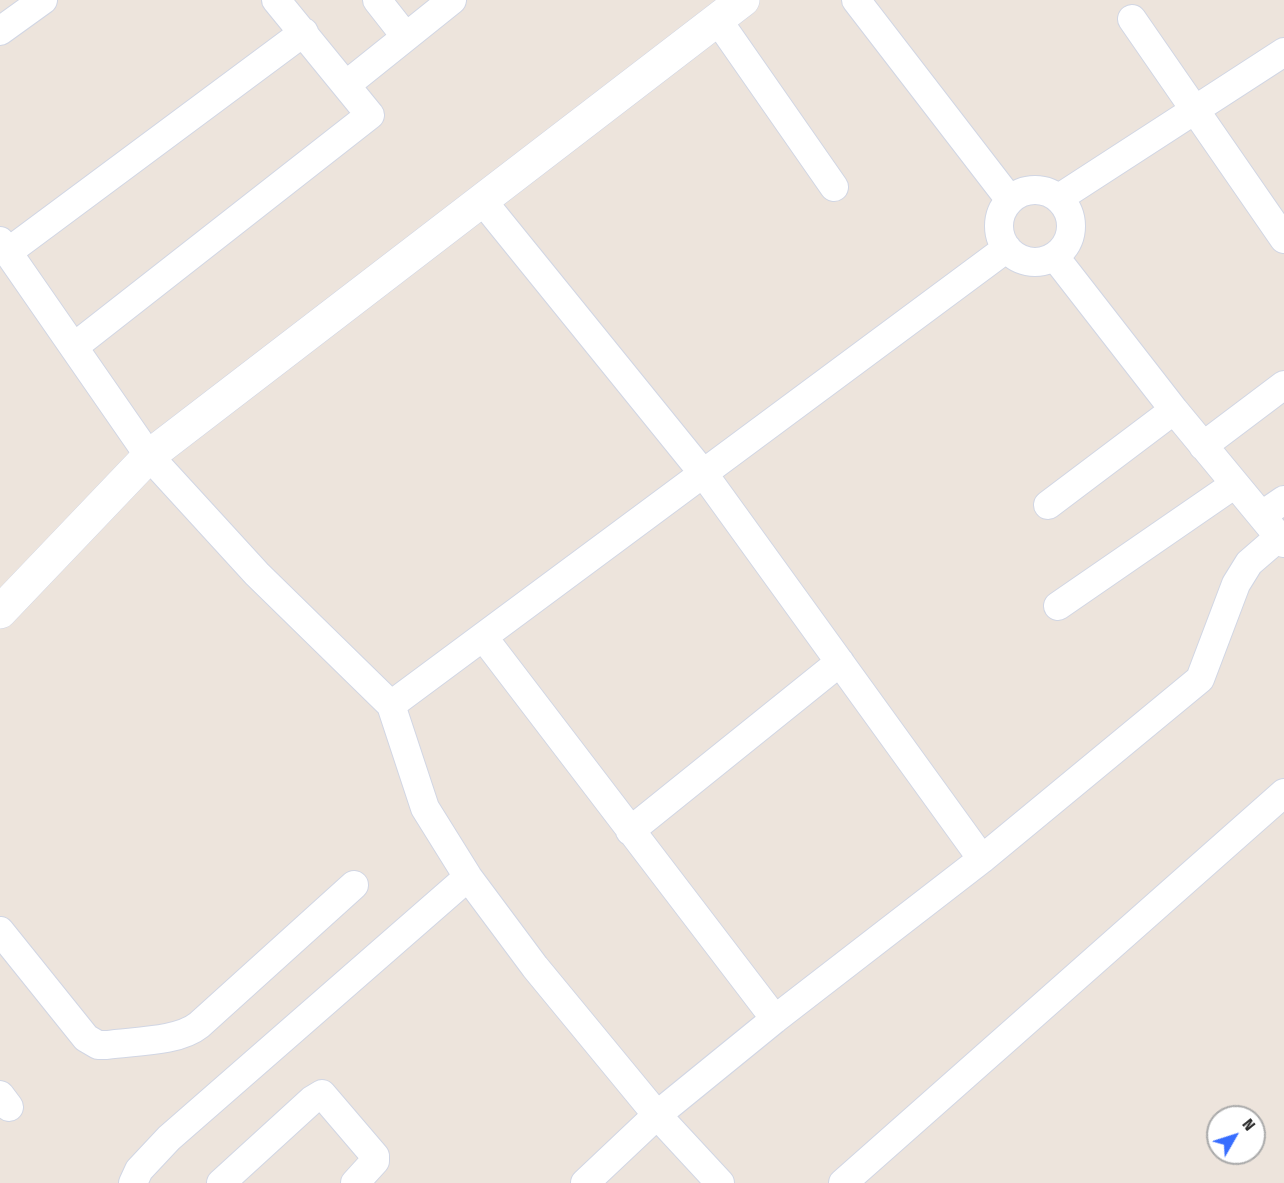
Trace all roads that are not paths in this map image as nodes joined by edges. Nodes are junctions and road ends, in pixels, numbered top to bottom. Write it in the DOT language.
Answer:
graph roads {
  1 [pos="43,0"];
  2 [pos="276,0"];
  3 [pos="377,0"];
  4 [pos="452,0"];
  5 [pos="742,0"];
  6 [pos="856,0"];
  7 [pos="717,19"];
  8 [pos="1132,19"];
  9 [pos="0,31"];
  10 [pos="304,32"];
  11 [pos="406,37"];
  12 [pos="1284,52"];
  13 [pos="346,85"];
  14 [pos="1194,111"];
  15 [pos="834,187"];
  16 [pos="1059,198"];
  17 [pos="481,199"];
  18 [pos="1010,200"];
  19 [pos="1284,239"];
  20 [pos="4,247"];
  21 [pos="1007,249"];
  22 [pos="1055,257"];
  23 [pos="75,346"];
  24 [pos="1284,385"];
  25 [pos="1174,410"];
  26 [pos="1203,446"];
  27 [pos="149,456"];
  28 [pos="703,473"];
  29 [pos="1235,484"];
  30 [pos="1048,505"];
  31 [pos="1277,524"];
  32 [pos="1058,606"];
  33 [pos="0,612"];
  34 [pos="484,638"];
  35 [pos="840,663"];
  36 [pos="391,705"];
  37 [pos="1284,793"];
  38 [pos="630,831"];
  39 [pos="982,859"];
  40 [pos="468,877"];
  41 [pos="354,885"];
  42 [pos="0,932"];
  43 [pos="775,1019"];
  44 [pos="657,1115"];
  45 [pos="133,1183"];
  46 [pos="221,1183"];
  47 [pos="355,1183"];
  48 [pos="585,1183"];
  49 [pos="720,1183"];
  50 [pos="843,1183"];
  1 -- 9 [label="street"];
  2 -- 10 [label="street"];
  3 -- 11 [label="street"];
  4 -- 11 [label="street"];
  5 -- 7 [label="main road"];
  6 -- 18 [label="street"];
  7 -- 15 [label="street"];
  7 -- 17 [label="main road"];
  8 -- 14 [label="street"];
  10 -- 13 [label="street"];
  10 -- 20 [label="street"];
  11 -- 13 [label="street"];
  12 -- 14 [label="street"];
  13 -- 23 [label="street"];
  14 -- 16 [label="street"];
  14 -- 19 [label="street"];
  16 -- 18 [label="street"];
  16 -- 22 [label="street"];
  17 -- 27 [label="main road"];
  17 -- 28 [label="street"];
  18 -- 21 [label="street"];
  20 -- 23 [label="street"];
  21 -- 22 [label="street"];
  21 -- 28 [label="street"];
  22 -- 25 [label="street"];
  23 -- 27 [label="street"];
  24 -- 26 [label="street"];
  25 -- 26 [label="street"];
  25 -- 30 [label="street"];
  26 -- 29 [label="street"];
  27 -- 33 [label="main road"];
  27 -- 36 [label="street"];
  28 -- 34 [label="street"];
  28 -- 35 [label="street"];
  29 -- 31 [label="street"];
  29 -- 32 [label="street"];
  31 -- 39 [label="street"];
  34 -- 36 [label="street"];
  34 -- 38 [label="street"];
  35 -- 38 [label="street"];
  35 -- 39 [label="street"];
  36 -- 40 [label="street"];
  37 -- 50 [label="street"];
  38 -- 43 [label="street"];
  39 -- 43 [label="street"];
  40 -- 44 [label="street"];
  40 -- 45 [label="street"];
  41 -- 42 [label="street"];
  43 -- 44 [label="street"];
  44 -- 48 [label="street"];
  44 -- 49 [label="street"];
  46 -- 47 [label="street"];
}
